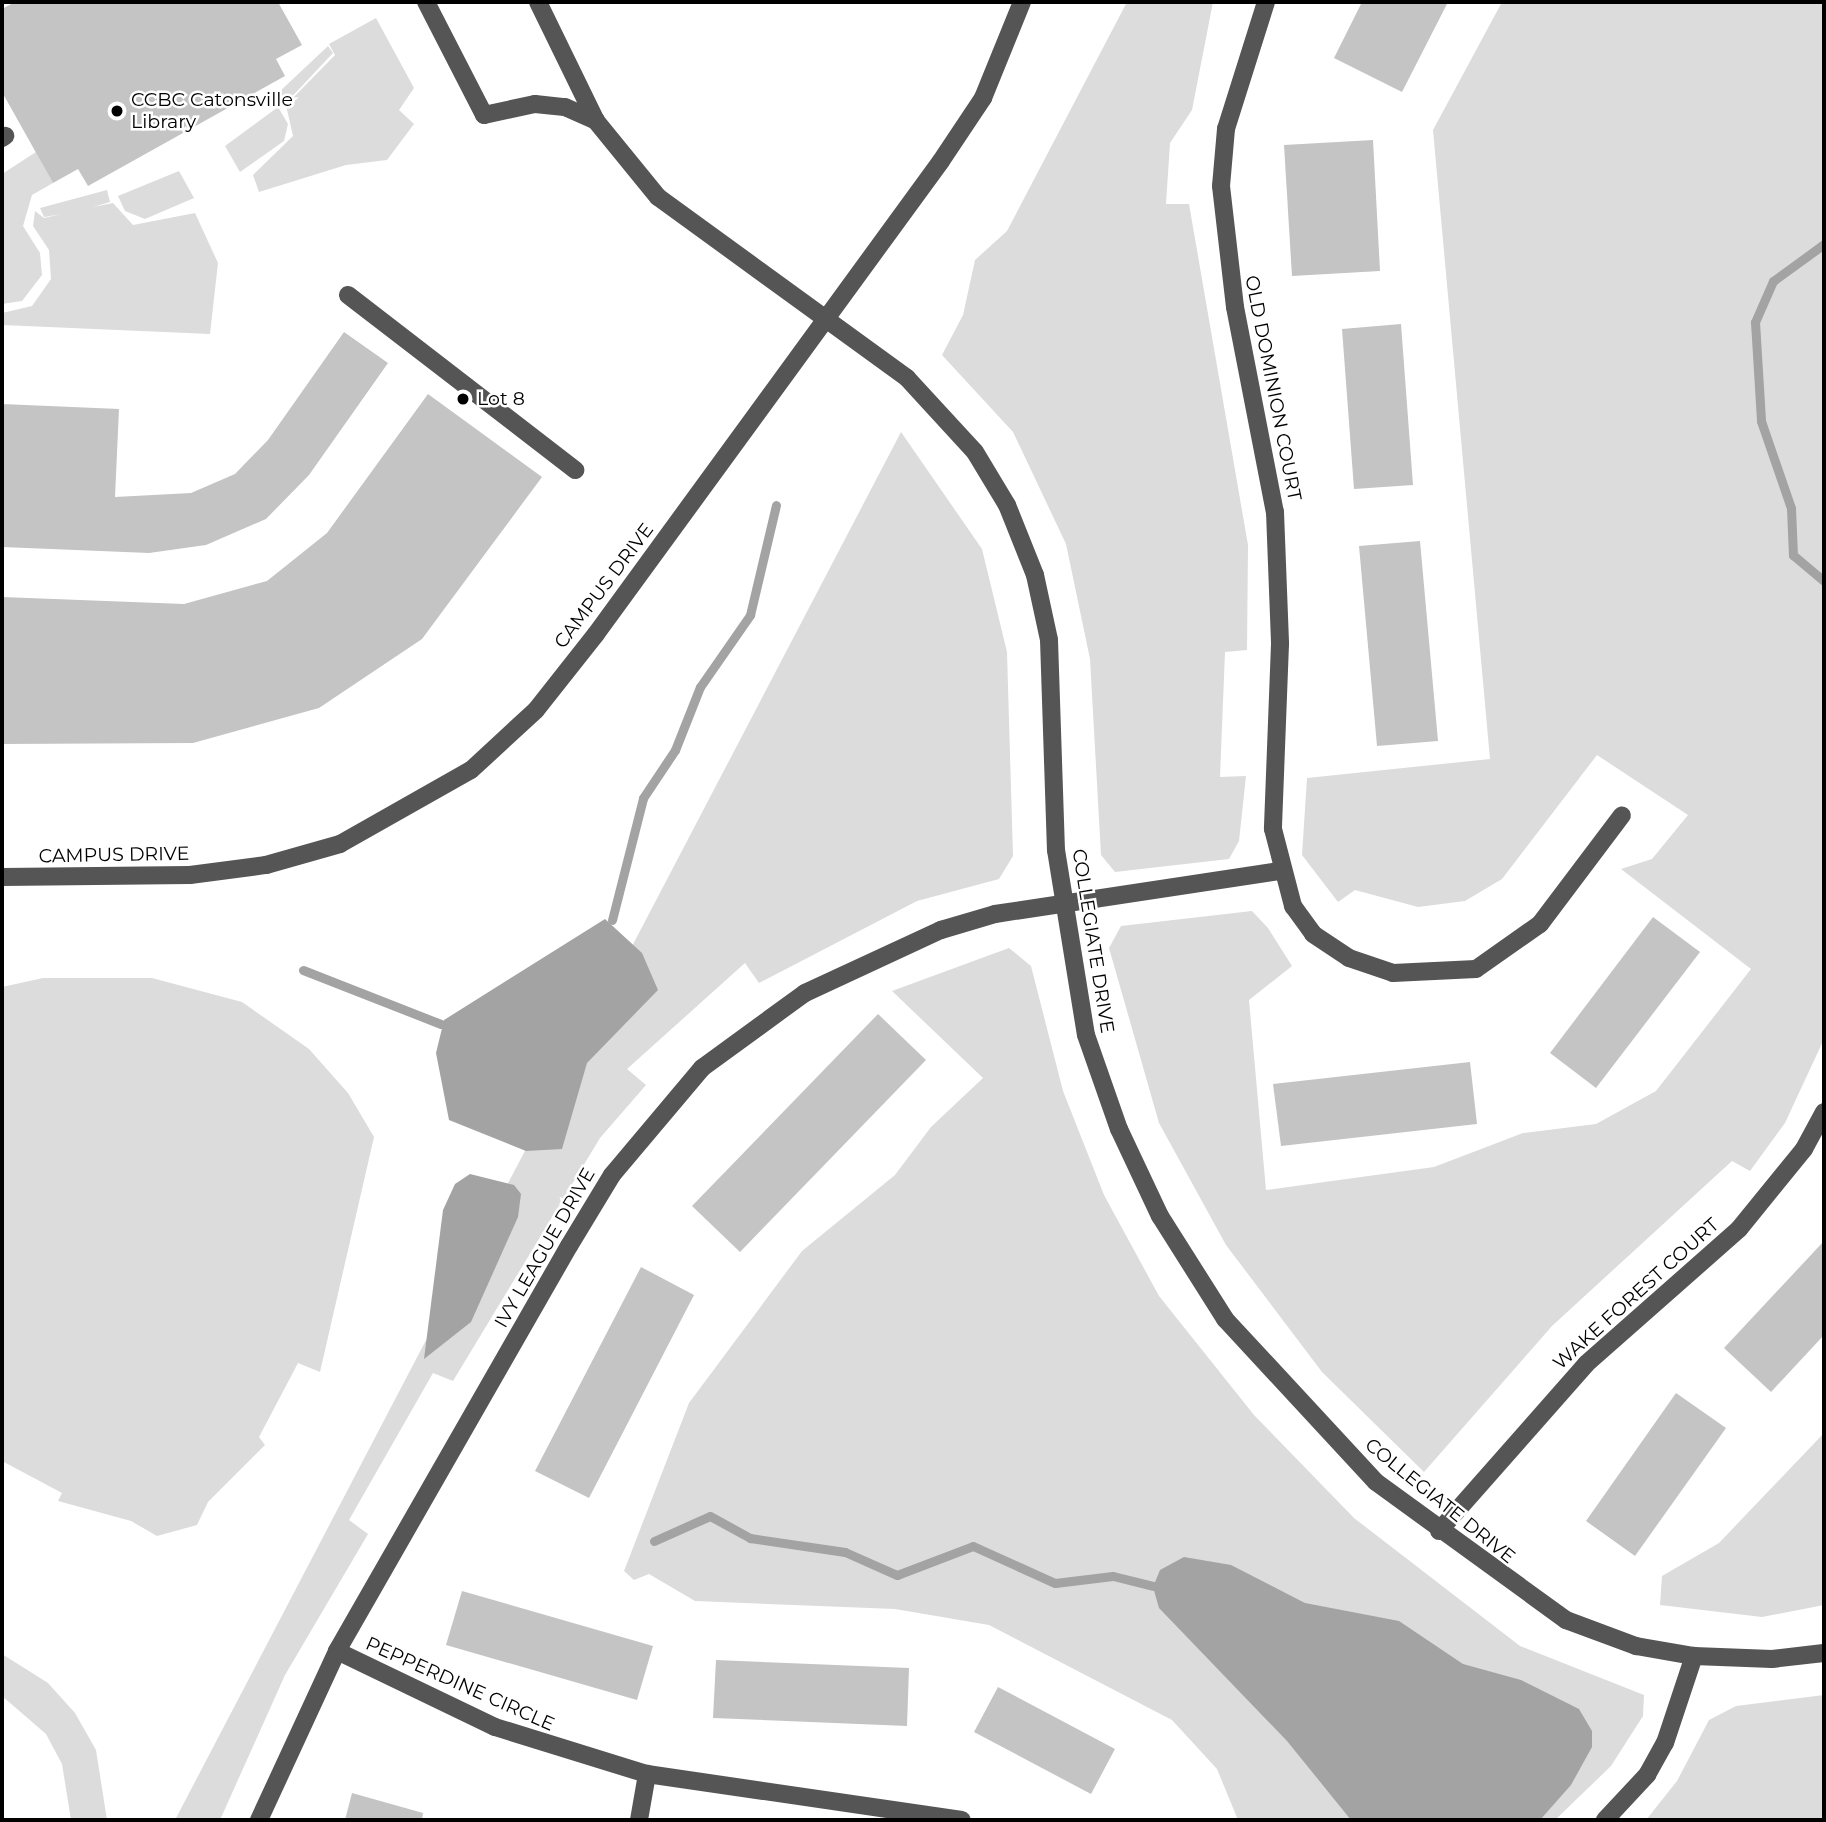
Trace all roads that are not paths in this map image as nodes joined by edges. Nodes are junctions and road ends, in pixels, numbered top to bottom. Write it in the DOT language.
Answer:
graph roads {
  1 [pos="426,2"];
  2 [pos="538,2"];
  3 [pos="1022,2"];
  4 [pos="1266,2"];
  5 [pos="596,121"];
  6 [pos="348,295"];
  7 [pos="826,318"];
  8 [pos="575,470"];
  9 [pos="1622,815"];
  10 [pos="1281,871"];
  11 [pos="2,877"];
  12 [pos="1063,907"];
  13 [pos="1824,1112"];
  14 [pos="1440,1531"];
  15 [pos="337,1651"];
  16 [pos="1824,1653"];
  17 [pos="1694,1656"];
  18 [pos="647,1774"];
  19 [pos="259,1820"];
  20 [pos="639,1820"];
  21 [pos="962,1820"];
  22 [pos="1605,1820"];
  1 -- 5 [label="street"];
  2 -- 5 [label="street"];
  3 -- 7 [label="street, CAMPUS DRIVE"];
  4 -- 10 [label="street, OLD DOMINION COURT"];
  5 -- 7 [label="street, COLLEGIATE DRIVE"];
  6 -- 8 [label="street"];
  7 -- 11 [label="street, CAMPUS DRIVE"];
  7 -- 12 [label="street, COLLEGIATE DRIVE"];
  9 -- 10 [label="street, OLD DOMINION COURT"];
  10 -- 12 [label="street"];
  12 -- 14 [label="street, COLLEGIATE DRIVE"];
  12 -- 15 [label="street, IVY LEAGUE DRIVE"];
  13 -- 14 [label="street, WAKE FOREST COURT"];
  14 -- 17 [label="street, COLLEGIATE DRIVE"];
  15 -- 18 [label="street, PEPPERDINE CIRCLE"];
  15 -- 19 [label="street, IVY LEAGUE DRIVE"];
  16 -- 17 [label="street, COLLEGIATE DRIVE"];
  17 -- 22 [label="street"];
  18 -- 20 [label="street"];
  18 -- 21 [label="street, PEPPERDINE CIRCLE"];
}
